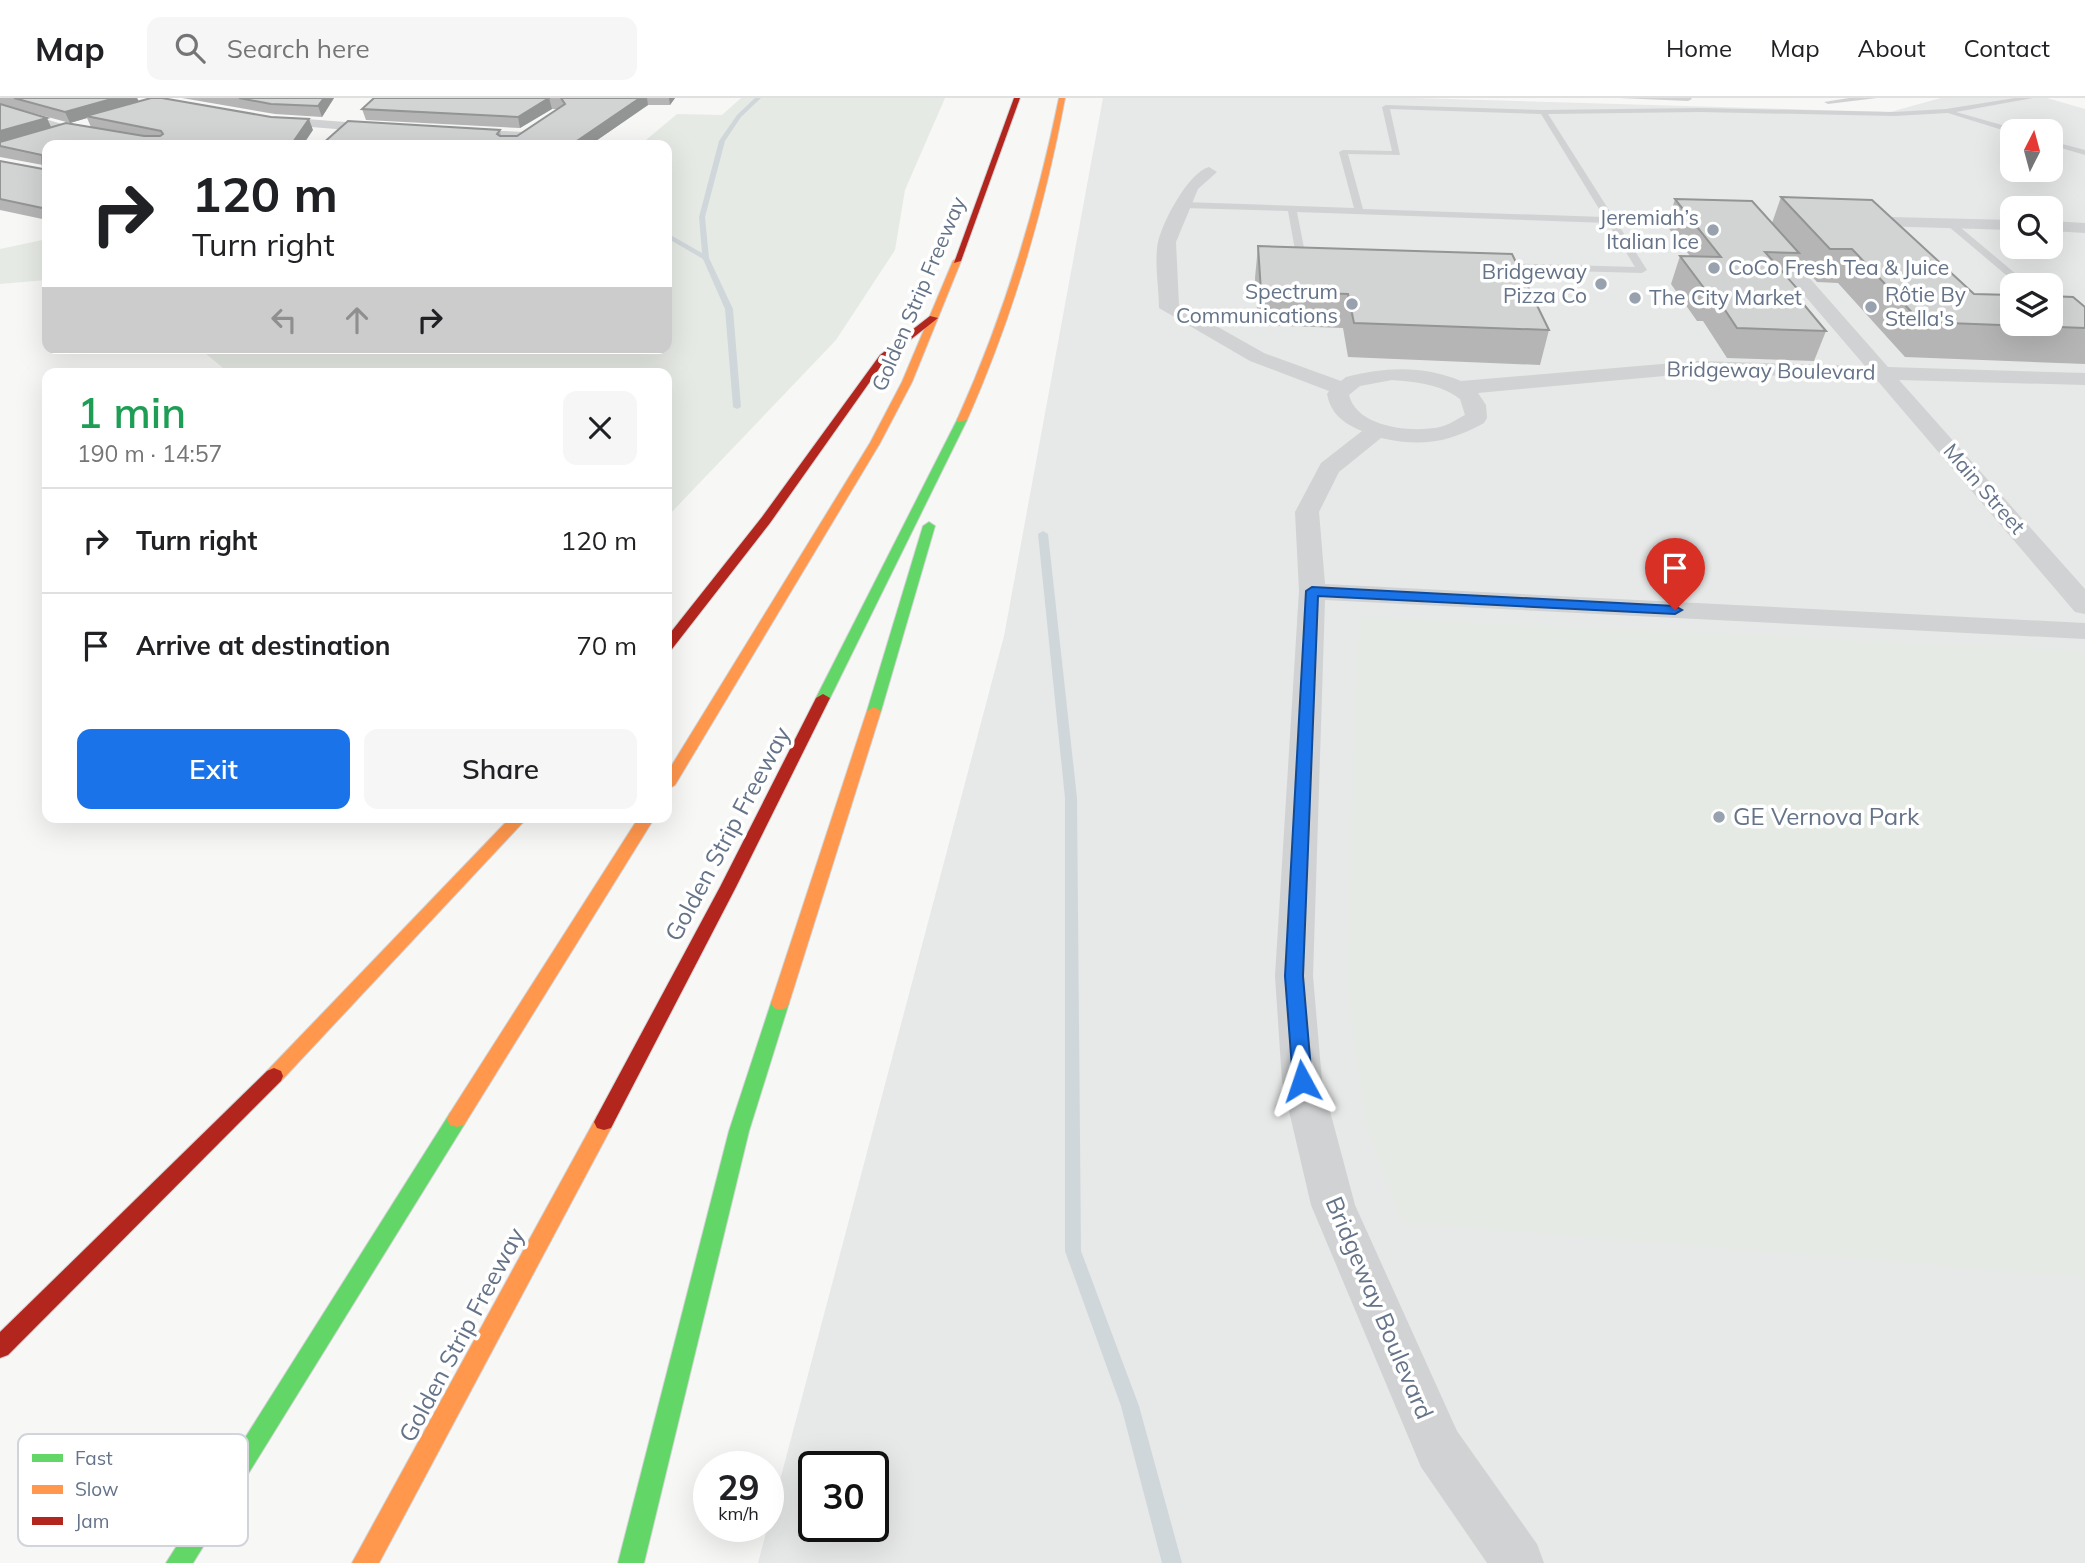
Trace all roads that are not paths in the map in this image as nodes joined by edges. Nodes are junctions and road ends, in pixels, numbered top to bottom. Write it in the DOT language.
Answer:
graph roads {
  1 [pos="1017,98"];
  2 [pos="1062,98"];
  3 [pos="1623,98"];
  4 [pos="1873,98"];
  5 [pos="2029,98"];
  6 [pos="1694,99"];
  7 [pos="1816,102"];
  8 [pos="0,108"];
  9 [pos="1946,111"];
  10 [pos="1542,112"];
  11 [pos="256,118"];
  12 [pos="346,126"];
  13 [pos="2000,127"];
  14 [pos="84,128"];
  15 [pos="72,129"];
  16 [pos="401,130"];
  17 [pos="442,132"];
  18 [pos="48,136"];
  19 [pos="322,139"];
  20 [pos="518,140"];
  21 [pos="2063,147"];
  22 [pos="2085,153"];
  23 [pos="1209,172"];
  24 [pos="1183,205"];
  25 [pos="1292,209"];
  26 [pos="1359,211"];
  27 [pos="1611,220"];
  28 [pos="1828,220"];
  29 [pos="1951,224"];
  30 [pos="1753,225"];
  31 [pos="2000,225"];
  32 [pos="2063,227"];
  33 [pos="2085,228"];
  34 [pos="1325,261"];
  35 [pos="1488,266"];
  36 [pos="2010,273"];
  37 [pos="934,316"];
  38 [pos="1883,372"];
  39 [pos="2085,379"];
  40 [pos="1341,388"];
  41 [pos="1457,388"];
  42 [pos="1377,430"];
  43 [pos="956,434"];
  44 [pos="1312,591"];
  45 [pos="2085,606"];
  46 [pos="2085,631"];
  47 [pos="672,640"];
  48 [pos="672,777"];
  49 [pos="514,823"];
  50 [pos="643,823"];
  51 [pos="0,1347"];
  52 [pos="248,1453"];
  53 [pos="190,1546"];
  54 [pos="179,1563"];
  55 [pos="365,1563"];
  56 [pos="631,1563"];
  57 [pos="1518,1563"];
  1 -- 37 [label="highway, Golden Strip Freeway"];
  2 -- 43 [label="highway, Golden Strip Freeway"];
  3 -- 6 [label="lane"];
  4 -- 7 [label="lane"];
  5 -- 9 [label="lane"];
  8 -- 15 [label="lane"];
  9 -- 10 [label="lane"];
  9 -- 13 [label="lane"];
  10 -- 26 [label="lane"];
  10 -- 27 [label="lane"];
  11 -- 12 [label="street"];
  12 -- 16 [label="street"];
  12 -- 19 [label="street"];
  14 -- 15 [label="lane"];
  15 -- 18 [label="lane"];
  17 -- 20 [label="street"];
  21 -- 22 [label="lane"];
  23 -- 24 [label="street"];
  24 -- 25 [label="lane"];
  24 -- 40 [label="street"];
  25 -- 26 [label="lane"];
  25 -- 34 [label="lane"];
  26 -- 27 [label="lane"];
  27 -- 35 [label="lane"];
  28 -- 29 [label="street"];
  29 -- 31 [label="street"];
  29 -- 36 [label="lane"];
  30 -- 38 [label="street, Main Street"];
  32 -- 33 [label="street"];
  37 -- 47 [label="highway"];
  37 -- 48 [label="highway, Golden Strip Freeway"];
  38 -- 39 [label="street, Bridgeway Boulevard"];
  38 -- 41 [label="street, Bridgeway Boulevard"];
  38 -- 45 [label="street, Main Street"];
  40 -- 41 [label="street"];
  40 -- 42 [label="street"];
  41 -- 42 [label="street"];
  42 -- 44 [label="street, Bridgeway Boulevard"];
  43 -- 55 [label="highway, Golden Strip Freeway"];
  43 -- 56 [label="highway"];
  44 -- 46 [label="street"];
  44 -- 57 [label="street, Bridgeway Boulevard"];
  49 -- 51 [label="highway"];
  50 -- 52 [label="highway"];
  53 -- 54 [label="highway"];
}
